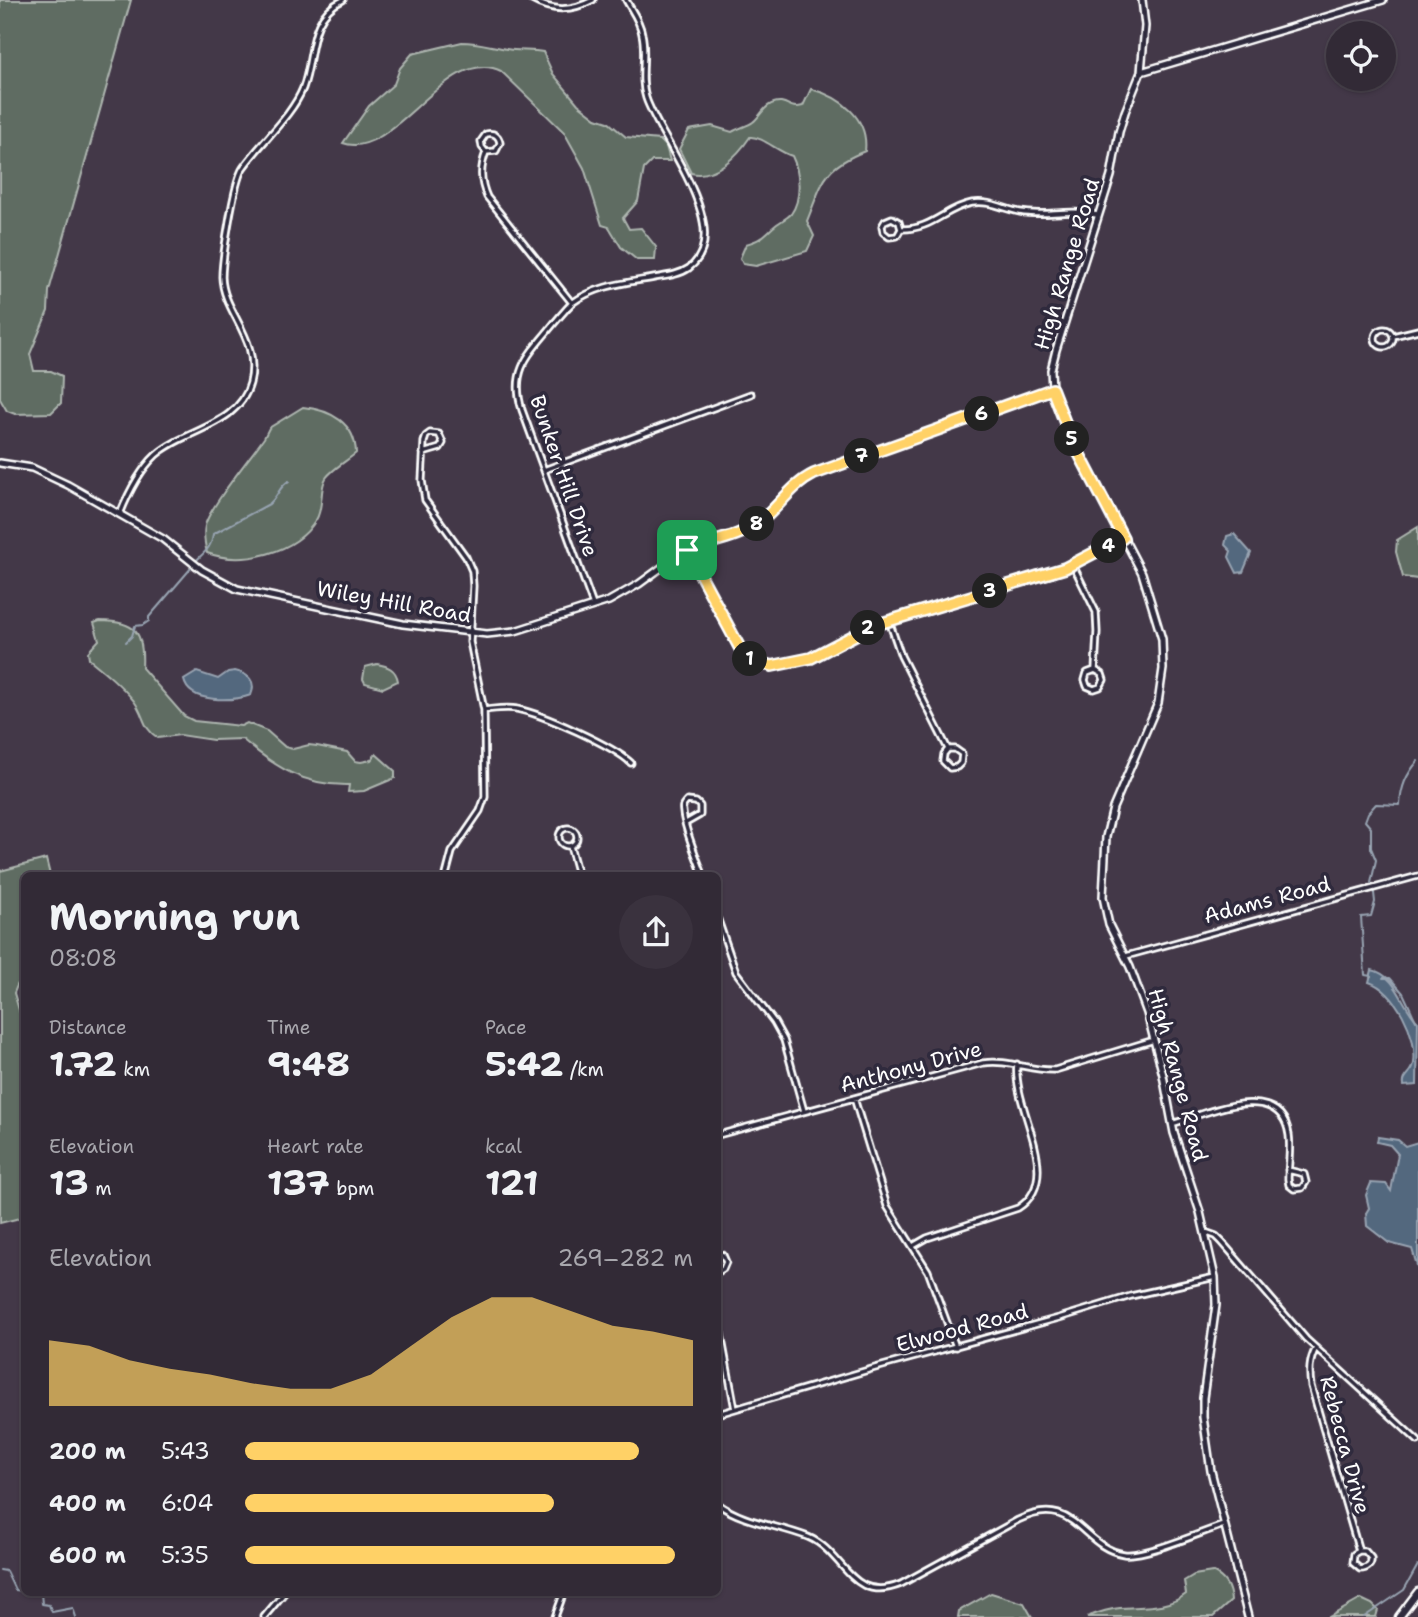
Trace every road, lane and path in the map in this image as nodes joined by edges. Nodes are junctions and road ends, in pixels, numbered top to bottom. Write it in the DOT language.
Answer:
graph roads {
  1 [pos="343,0"];
  2 [pos="532,0"];
  3 [pos="593,0"];
  4 [pos="626,0"];
  5 [pos="1142,0"];
  6 [pos="1383,0"];
  7 [pos="1141,72"];
  8 [pos="486,152"];
  9 [pos="1097,215"];
  10 [pos="901,229"];
  11 [pos="572,303"];
  12 [pos="1418,330"];
  13 [pos="1393,336"];
  14 [pos="1052,389"];
  15 [pos="751,394"];
  16 [pos="424,453"];
  17 [pos="0,463"];
  18 [pos="544,470"];
  19 [pos="120,516"];
  20 [pos="1123,538"];
  21 [pos="687,550"];
  22 [pos="1073,565"];
  23 [pos="594,607"];
  24 [pos="889,621"];
  25 [pos="470,632"];
  26 [pos="1095,670"];
  27 [pos="484,710"];
  28 [pos="948,750"];
  29 [pos="631,763"];
  30 [pos="686,823"];
  31 [pos="570,846"];
  32 [pos="447,872"];
  33 [pos="577,872"];
  34 [pos="702,872"];
  35 [pos="1418,876"];
  36 [pos="721,939"];
  37 [pos="1124,957"];
  38 [pos="1154,1040"];
  39 [pos="1017,1064"];
  40 [pos="853,1098"];
  41 [pos="804,1111"];
  42 [pos="1172,1124"];
  43 [pos="721,1134"];
  44 [pos="1288,1170"];
  45 [pos="1205,1232"];
  46 [pos="914,1246"];
  47 [pos="721,1254"];
  48 [pos="721,1270"];
  49 [pos="1215,1277"];
  50 [pos="721,1334"];
  51 [pos="956,1347"];
  52 [pos="1316,1348"];
  53 [pos="735,1409"];
  54 [pos="721,1413"];
  55 [pos="1418,1441"];
  56 [pos="721,1506"];
  57 [pos="1224,1524"];
  58 [pos="1359,1550"];
  59 [pos="1418,1592"];
  60 [pos="282,1596"];
  61 [pos="563,1596"];
  62 [pos="264,1617"];
  63 [pos="555,1617"];
  64 [pos="1248,1617"];
  65 [pos="1399,1617"];
  1 -- 19 [label="street"];
  2 -- 3 [label="street"];
  4 -- 11 [label="street"];
  5 -- 7 [label="street, High Range Road"];
  6 -- 7 [label="street"];
  7 -- 9 [label="street, High Range Road"];
  8 -- 8 [label="street"];
  8 -- 11 [label="street"];
  9 -- 10 [label="street"];
  9 -- 14 [label="street, High Range Road"];
  10 -- 10 [label="street"];
  11 -- 18 [label="street, Bunker Hill Drive"];
  12 -- 13 [label="street"];
  13 -- 13 [label="street"];
  14 -- 20 [label="street, High Range Road"];
  14 -- 21 [label="street, Wiley Hill Road"];
  15 -- 18 [label="street"];
  16 -- 16 [label="street"];
  16 -- 25 [label="street"];
  17 -- 19 [label="street, Wiley Hill Road"];
  18 -- 23 [label="street, Bunker Hill Drive"];
  19 -- 25 [label="street, Wiley Hill Road"];
  20 -- 22 [label="street"];
  20 -- 37 [label="street, High Range Road"];
  21 -- 23 [label="street, Wiley Hill Road"];
  21 -- 24 [label="street"];
  22 -- 24 [label="street"];
  22 -- 26 [label="street"];
  23 -- 25 [label="street, Wiley Hill Road"];
  24 -- 28 [label="street"];
  25 -- 27 [label="street"];
  26 -- 26 [label="street"];
  27 -- 29 [label="street"];
  27 -- 32 [label="street"];
  28 -- 28 [label="street"];
  30 -- 30 [label="street"];
  30 -- 34 [label="street"];
  31 -- 31 [label="street"];
  31 -- 33 [label="street"];
  35 -- 37 [label="street, Adams Road"];
  36 -- 41 [label="street"];
  37 -- 38 [label="street, High Range Road"];
  38 -- 39 [label="street, Anthony Drive"];
  38 -- 42 [label="street, High Range Road"];
  39 -- 40 [label="street, Anthony Drive"];
  39 -- 46 [label="street"];
  40 -- 41 [label="street, Anthony Drive"];
  40 -- 46 [label="street"];
  41 -- 43 [label="street, Anthony Drive"];
  42 -- 44 [label="street"];
  42 -- 45 [label="street, High Range Road"];
  44 -- 44 [label="street"];
  45 -- 49 [label="street, High Range Road"];
  45 -- 52 [label="street"];
  46 -- 51 [label="street"];
  47 -- 48 [label="street"];
  49 -- 51 [label="street, Elwood Road"];
  49 -- 57 [label="street, High Range Road"];
  50 -- 53 [label="street"];
  51 -- 53 [label="street, Elwood Road"];
  52 -- 55 [label="street"];
  52 -- 58 [label="street, Rebecca Drive"];
  53 -- 54 [label="street, Elwood Road"];
  56 -- 57 [label="street"];
  57 -- 64 [label="street, High Range Road"];
  58 -- 58 [label="street, Rebecca Drive"];
  59 -- 65 [label="main road"];
  60 -- 62 [label="street"];
  61 -- 63 [label="street"];
}
